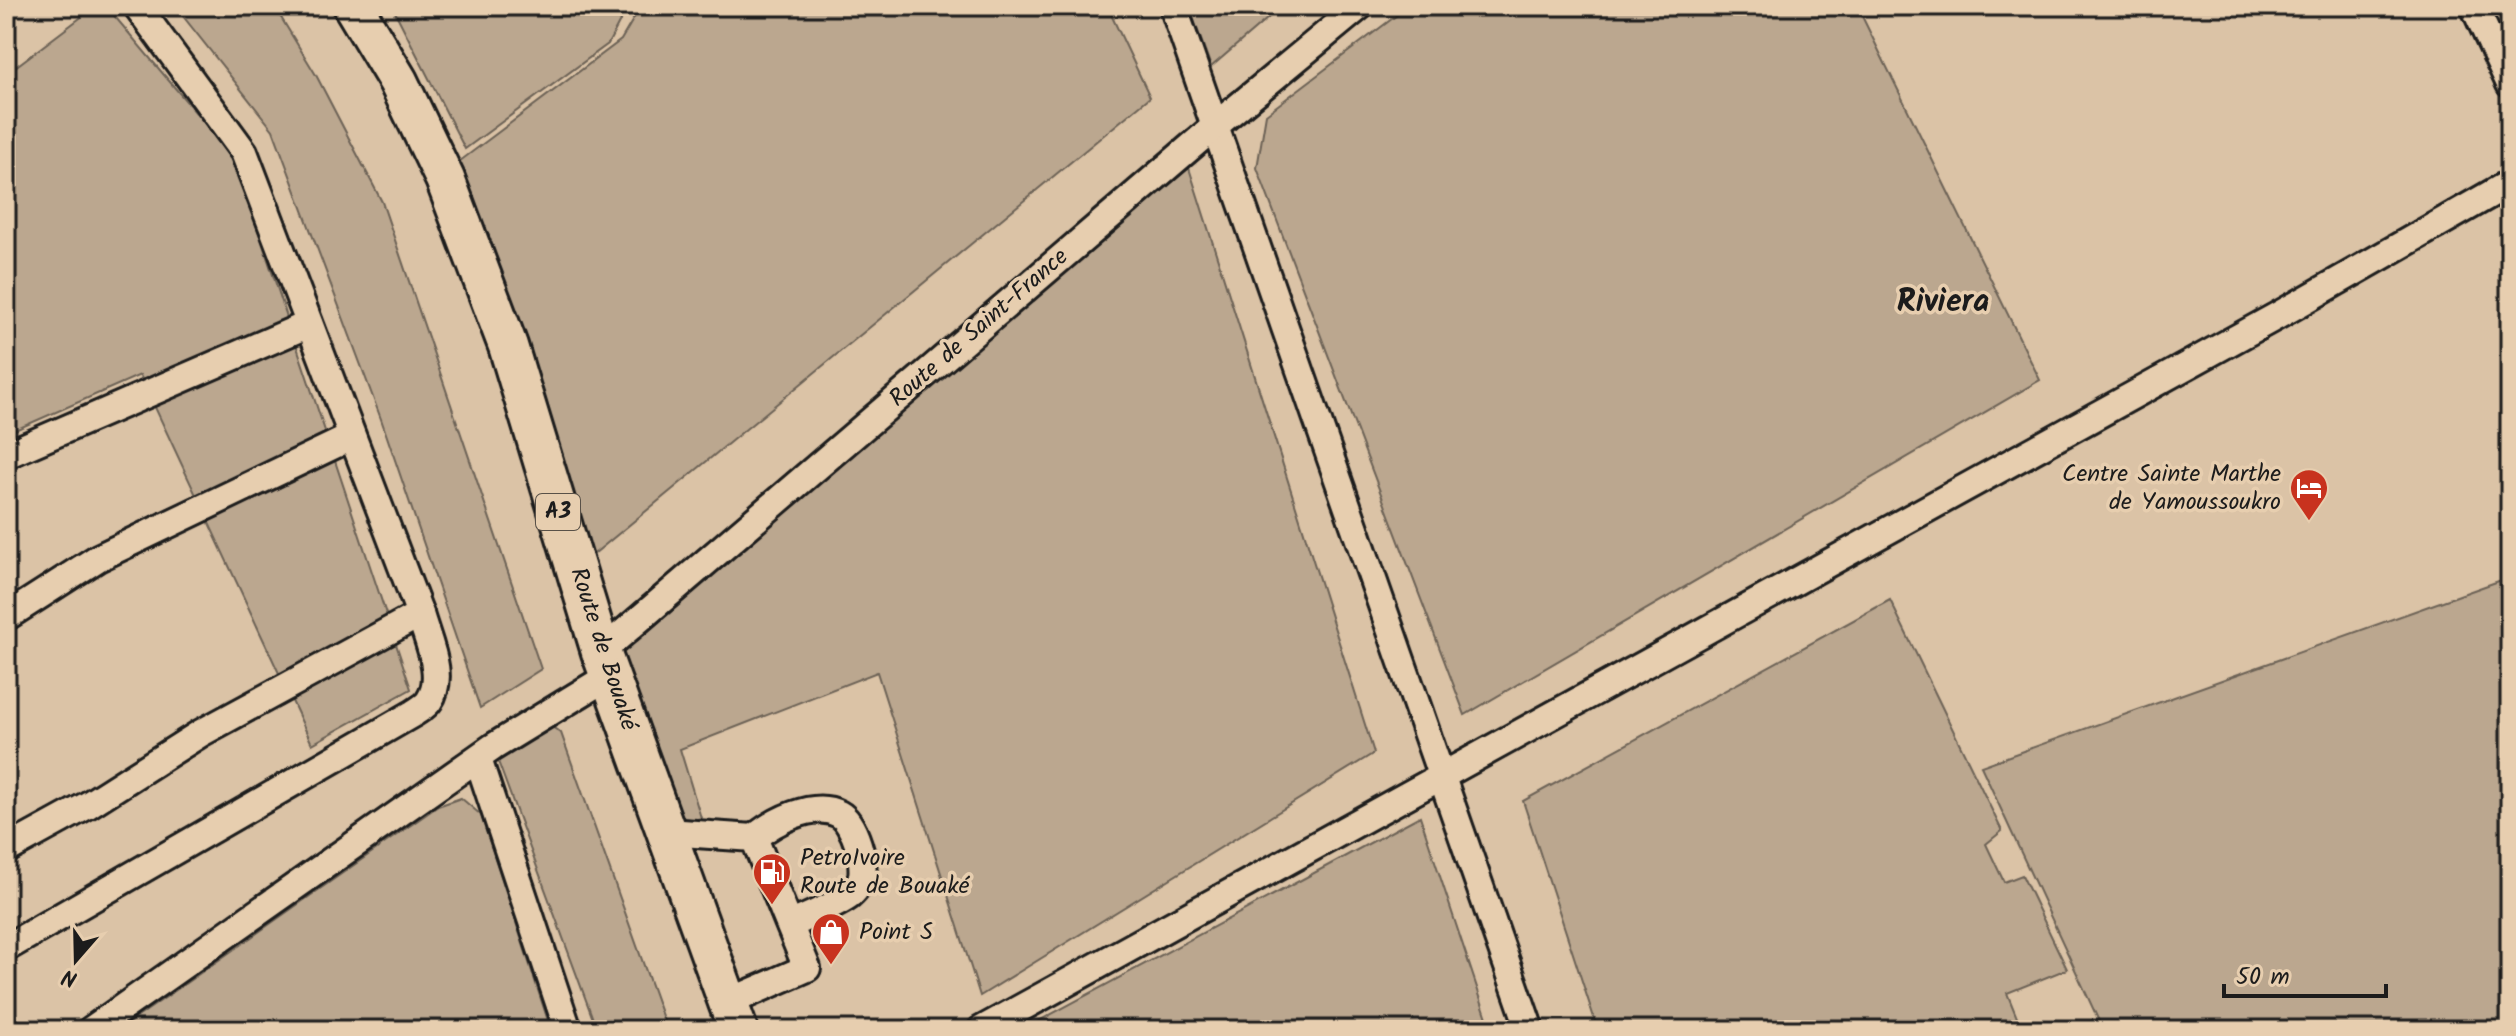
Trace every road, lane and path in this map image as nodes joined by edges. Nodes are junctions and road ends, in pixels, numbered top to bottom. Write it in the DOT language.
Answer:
graph roads {
  1 [pos="137,6"];
  2 [pos="353,6"];
  3 [pos="1173,6"];
  4 [pos="1360,6"];
  5 [pos="2474,6"];
  6 [pos="2510,84"];
  7 [pos="1215,126"];
  8 [pos="2510,183"];
  9 [pos="309,324"];
  10 [pos="351,437"];
  11 [pos="6,455"];
  12 [pos="420,614"];
  13 [pos="6,617"];
  14 [pos="605,664"];
  15 [pos="478,759"];
  16 [pos="1441,776"];
  17 [pos="667,832"];
  18 [pos="754,838"];
  19 [pos="6,850"];
  20 [pos="790,925"];
  21 [pos="6,948"];
  22 [pos="734,1016"];
  23 [pos="91,1030"];
  24 [pos="568,1030"];
  25 [pos="981,1030"];
  26 [pos="1530,1030"];
  1 -- 9 [label="street"];
  2 -- 14 [label="highway, Route de Bouaké / A3"];
  3 -- 7 [label="street"];
  4 -- 7 [label="street, Route de Saint-France"];
  5 -- 6 [label="street"];
  7 -- 14 [label="street, Route de Saint-France"];
  7 -- 16 [label="street"];
  8 -- 16 [label="street"];
  9 -- 10 [label="street"];
  9 -- 11 [label="street"];
  10 -- 12 [label="street"];
  10 -- 13 [label="street"];
  12 -- 19 [label="street"];
  12 -- 21 [label="street"];
  14 -- 15 [label="street, Route de Saint-France"];
  14 -- 17 [label="highway, Route de Bouaké / A3"];
  15 -- 23 [label="street, Route de Saint-France"];
  15 -- 24 [label="street"];
  16 -- 25 [label="street"];
  16 -- 26 [label="street"];
  17 -- 18 [label="street"];
  17 -- 22 [label="highway, Route de Bouaké / A3"];
  18 -- 20 [label="street"];
  18 -- 20 [label="street"];
  20 -- 22 [label="street"];
}
